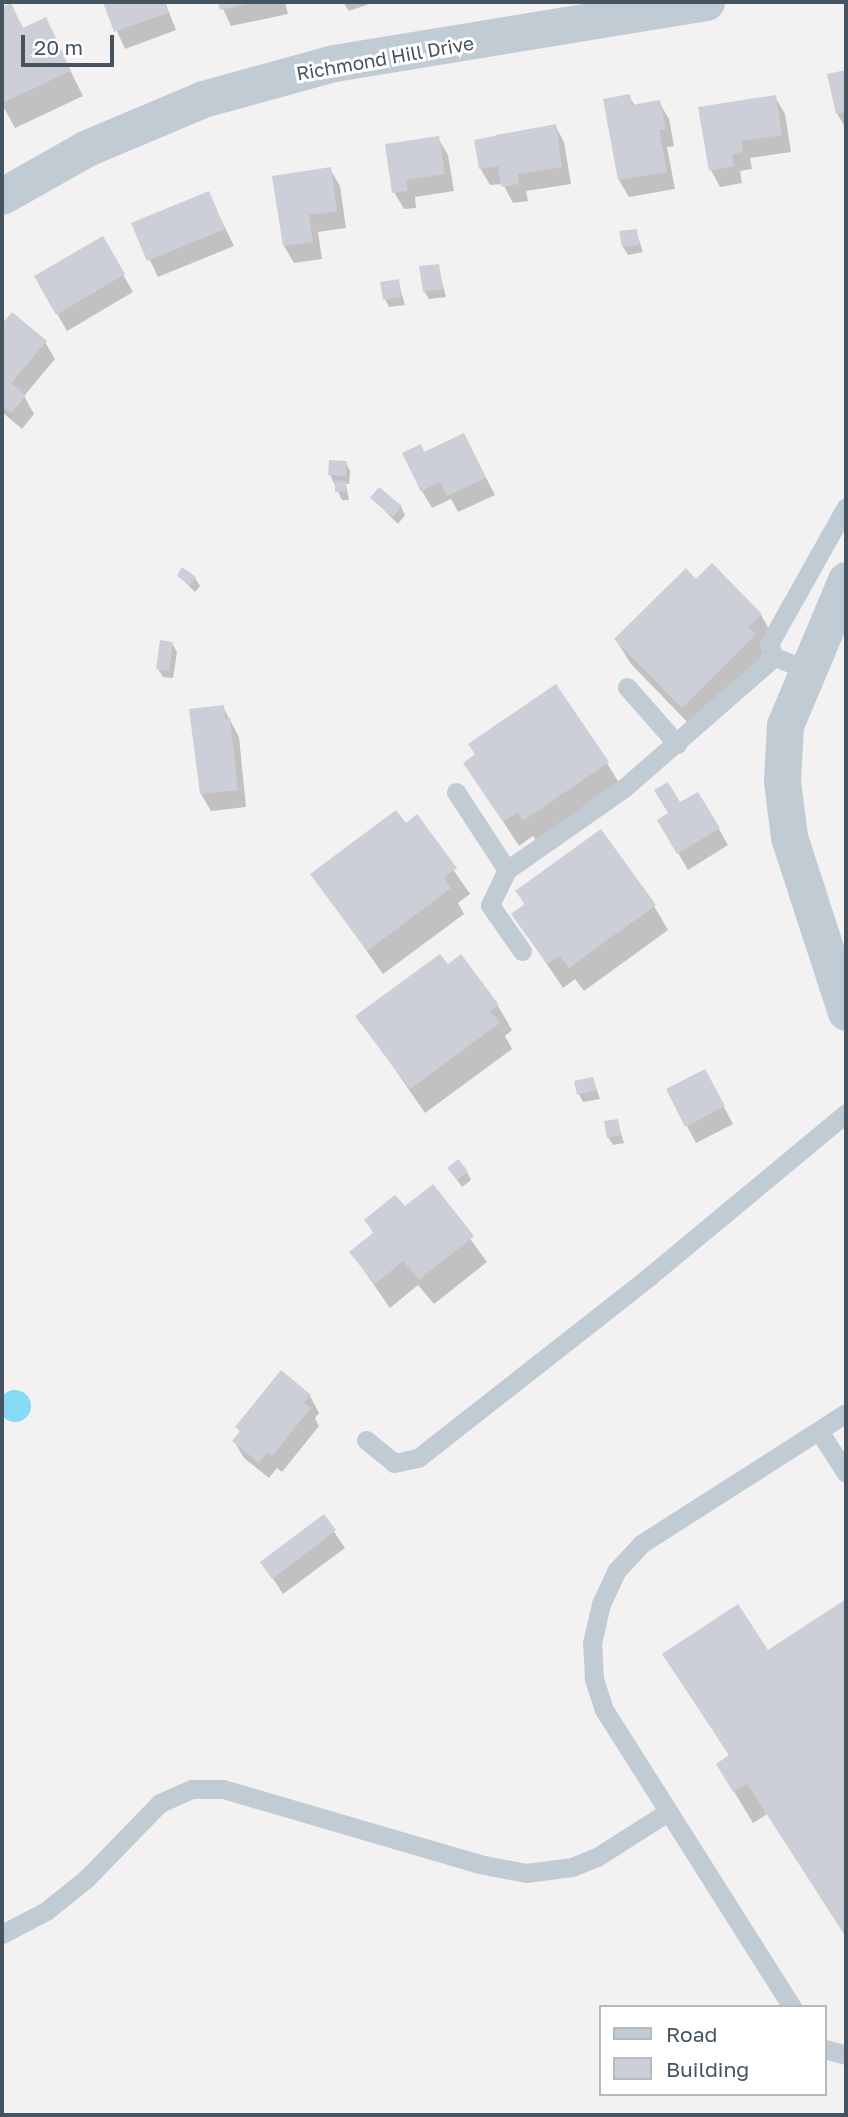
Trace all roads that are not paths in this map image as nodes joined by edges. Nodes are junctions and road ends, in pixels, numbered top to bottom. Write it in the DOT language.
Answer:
graph roads {
  1 [pos="704,2"];
  2 [pos="2,197"];
  3 [pos="846,507"];
  4 [pos="846,580"];
  5 [pos="790,663"];
  6 [pos="627,687"];
  7 [pos="677,744"];
  8 [pos="456,792"];
  9 [pos="507,870"];
  10 [pos="522,951"];
  11 [pos="846,1012"];
  12 [pos="846,1113"];
  13 [pos="846,1413"];
  14 [pos="819,1431"];
  15 [pos="366,1440"];
  16 [pos="846,1473"];
  17 [pos="666,1813"];
  18 [pos="2,1934"];
  19 [pos="791,2005"];
  20 [pos="827,2050"];
  21 [pos="846,2055"];
  1 -- 2 [label="street, Richmond Hill Drive"];
  3 -- 5 [label="lane"];
  4 -- 5 [label="street"];
  5 -- 7 [label="lane"];
  5 -- 11 [label="street"];
  6 -- 7 [label="lane"];
  7 -- 9 [label="lane"];
  8 -- 9 [label="lane"];
  9 -- 10 [label="lane"];
  12 -- 15 [label="lane"];
  13 -- 14 [label="lane"];
  14 -- 16 [label="lane"];
  14 -- 17 [label="lane"];
  17 -- 18 [label="lane"];
  17 -- 19 [label="lane"];
  20 -- 21 [label="lane"];
}
